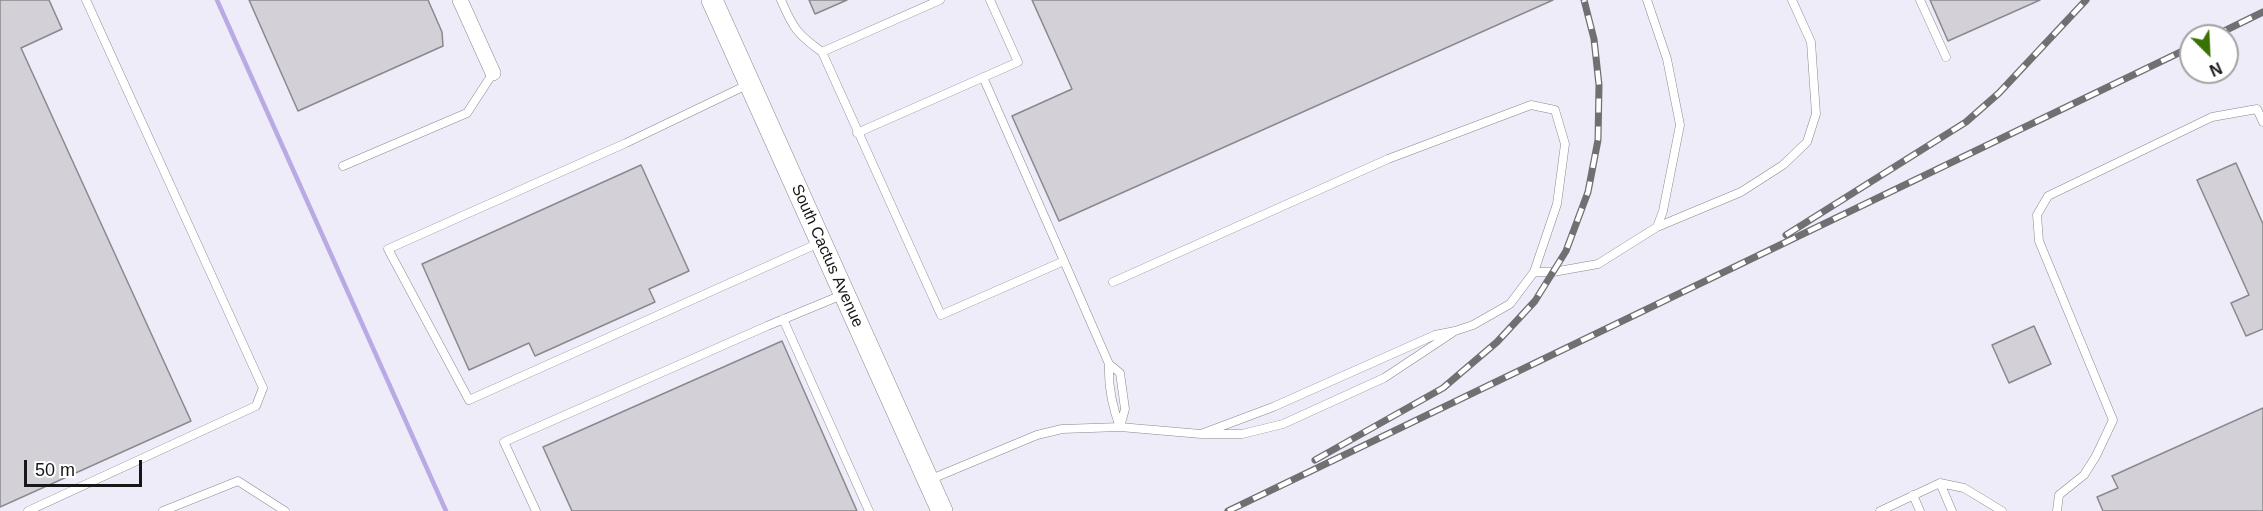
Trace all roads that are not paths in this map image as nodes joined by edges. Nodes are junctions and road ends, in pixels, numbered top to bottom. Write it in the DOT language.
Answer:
graph roads {
  1 [pos="87,0"];
  2 [pos="460,0"];
  3 [pos="712,0"];
  4 [pos="781,0"];
  5 [pos="940,0"];
  6 [pos="990,0"];
  7 [pos="1647,0"];
  8 [pos="1792,0"];
  9 [pos="1920,0"];
  10 [pos="822,52"];
  11 [pos="1946,57"];
  12 [pos="493,73"];
  13 [pos="983,78"];
  14 [pos="750,84"];
  15 [pos="2263,122"];
  16 [pos="857,133"];
  17 [pos="343,166"];
  18 [pos="1657,227"];
  19 [pos="820,242"];
  20 [pos="1064,261"];
  21 [pos="1534,272"];
  22 [pos="1113,282"];
  23 [pos="844,294"];
  24 [pos="783,320"];
  25 [pos="1455,332"];
  26 [pos="1109,364"];
  27 [pos="1120,427"];
  28 [pos="1201,435"];
  29 [pos="927,481"];
  30 [pos="1940,483"];
  31 [pos="1913,495"];
  32 [pos="28,511"];
  33 [pos="163,511"];
  34 [pos="285,511"];
  35 [pos="536,511"];
  36 [pos="869,511"];
  37 [pos="942,511"];
  38 [pos="1880,511"];
  39 [pos="1920,511"];
  40 [pos="1952,511"];
  41 [pos="2002,511"];
  42 [pos="2057,511"];
  1 -- 32 [label="lane"];
  2 -- 12 [label="street"];
  3 -- 14 [label="main road, South Cactus Avenue"];
  4 -- 10 [label="lane"];
  5 -- 10 [label="lane"];
  6 -- 13 [label="lane"];
  7 -- 18 [label="lane"];
  8 -- 18 [label="lane"];
  9 -- 11 [label="lane"];
  10 -- 16 [label="lane"];
  12 -- 17 [label="lane"];
  13 -- 16 [label="lane"];
  13 -- 20 [label="lane"];
  14 -- 19 [label="main road, South Cactus Avenue"];
  14 -- 19 [label="lane"];
  15 -- 42 [label="lane"];
  16 -- 20 [label="lane"];
  18 -- 21 [label="lane"];
  19 -- 23 [label="main road, South Cactus Avenue"];
  20 -- 26 [label="lane"];
  21 -- 22 [label="lane"];
  21 -- 25 [label="lane"];
  23 -- 24 [label="lane"];
  23 -- 29 [label="main road, South Cactus Avenue"];
  24 -- 35 [label="lane"];
  24 -- 36 [label="lane"];
  25 -- 28 [label="lane"];
  25 -- 28 [label="lane"];
  26 -- 27 [label="lane"];
  26 -- 27 [label="lane"];
  27 -- 28 [label="lane"];
  27 -- 29 [label="lane"];
  29 -- 37 [label="main road, South Cactus Avenue"];
  30 -- 31 [label="lane"];
  30 -- 40 [label="lane"];
  30 -- 41 [label="lane"];
  31 -- 38 [label="lane"];
  31 -- 39 [label="lane"];
  33 -- 34 [label="lane"];
}
